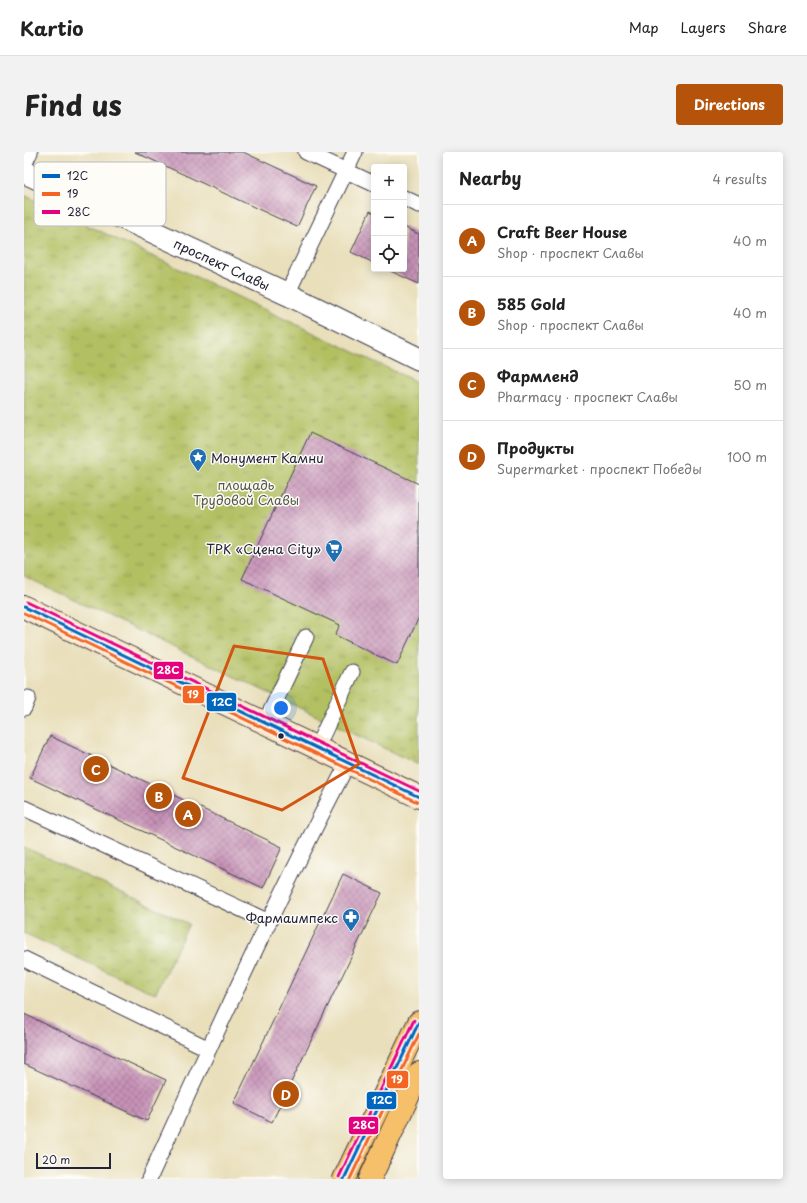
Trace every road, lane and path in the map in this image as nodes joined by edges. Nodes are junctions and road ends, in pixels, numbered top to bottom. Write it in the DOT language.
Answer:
graph roads {
  1 [pos="30,152"];
  2 [pos="306,152"];
  3 [pos="355,152"];
  4 [pos="24,165"];
  5 [pos="346,170"];
  6 [pos="24,172"];
  7 [pos="34,177"];
  8 [pos="371,182"];
  9 [pos="407,199"];
  10 [pos="419,205"];
  11 [pos="140,226"];
  12 [pos="287,294"];
  13 [pos="419,359"];
  14 [pos="24,607"];
  15 [pos="306,637"];
  16 [pos="352,672"];
  17 [pos="265,723"];
  18 [pos="317,747"];
  19 [pos="348,763"];
  20 [pos="419,797"];
  21 [pos="24,808"];
  22 [pos="269,922"];
  23 [pos="24,959"];
  24 [pos="419,1022"];
  25 [pos="209,1049"];
  26 [pos="419,1073"];
  27 [pos="149,1179"];
  28 [pos="344,1179"];
  29 [pos="370,1179"];
  1 -- 4 [label="lane"];
  2 -- 5 [label="lane"];
  3 -- 5 [label="lane"];
  5 -- 8 [label="lane"];
  5 -- 12 [label="lane"];
  6 -- 7 [label="street, проспект Славы"];
  9 -- 10 [label="lane"];
  11 -- 12 [label="street, проспект Славы"];
  12 -- 13 [label="street, проспект Славы"];
  14 -- 17 [label="main road"];
  15 -- 17 [label="lane"];
  16 -- 18 [label="lane"];
  17 -- 18 [label="main road"];
  18 -- 19 [label="main road"];
  19 -- 20 [label="main road"];
  19 -- 22 [label="lane"];
  21 -- 22 [label="lane"];
  22 -- 25 [label="lane"];
  23 -- 25 [label="lane"];
  24 -- 28 [label="main road"];
  25 -- 27 [label="lane"];
  26 -- 29 [label="main road"];
}
